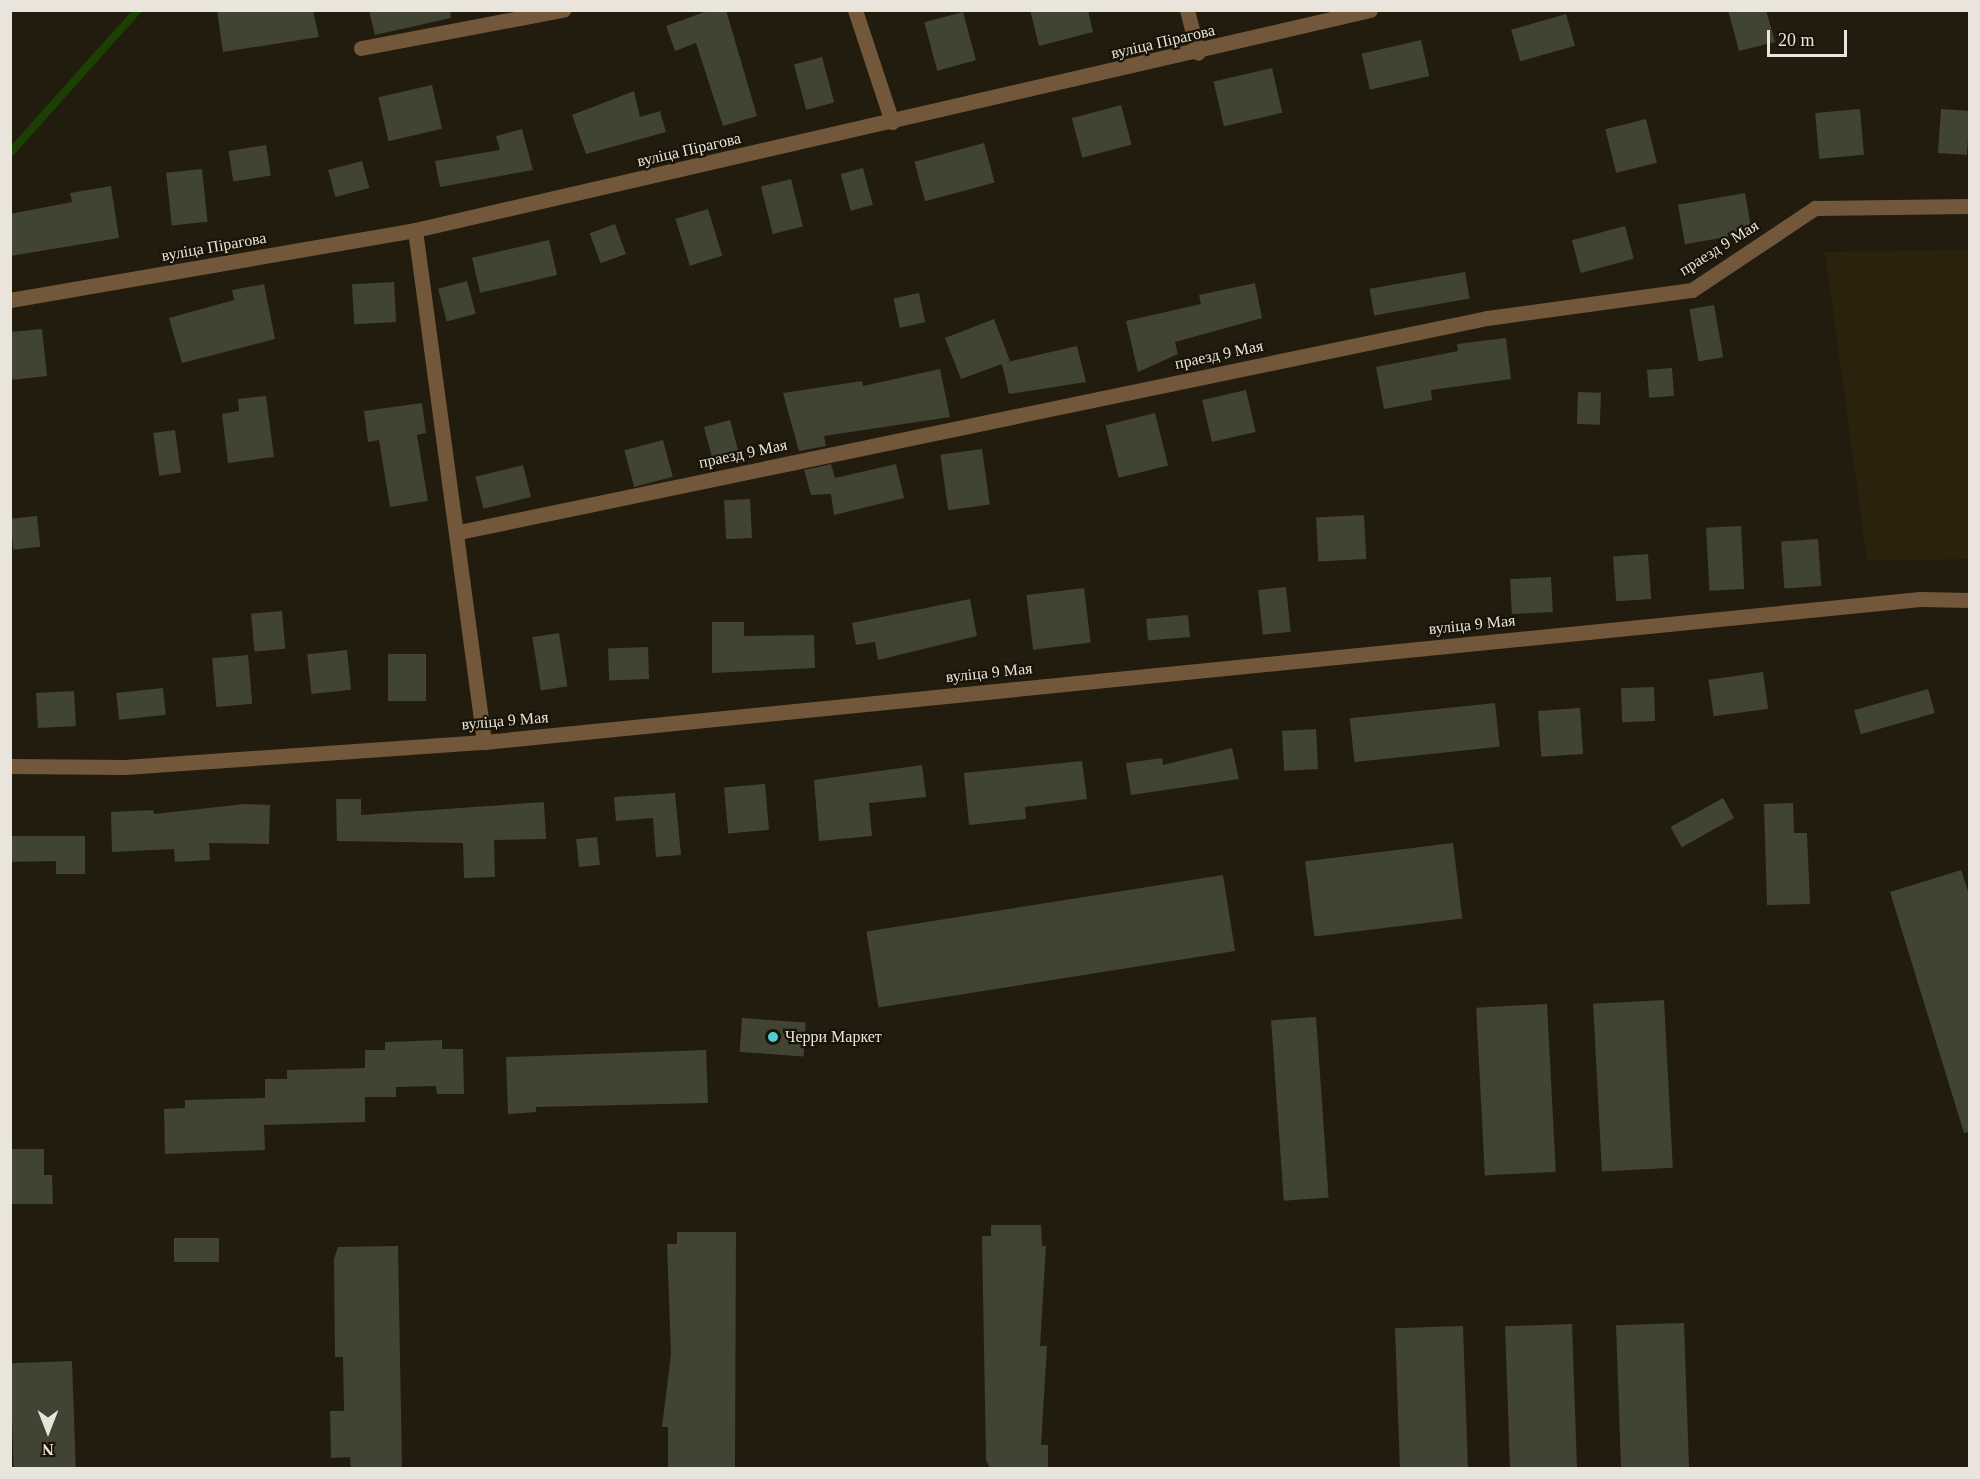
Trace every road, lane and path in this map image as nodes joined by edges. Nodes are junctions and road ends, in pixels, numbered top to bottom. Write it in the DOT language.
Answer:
graph roads {
  1 [pos="563,10"];
  2 [pos="855,10"];
  3 [pos="1186,10"];
  4 [pos="1370,10"];
  5 [pos="1352,13"];
  6 [pos="361,48"];
  7 [pos="1198,53"];
  8 [pos="892,122"];
  9 [pos="1970,206"];
  10 [pos="415,230"];
  11 [pos="10,300"];
  12 [pos="459,532"];
  13 [pos="1970,600"];
  14 [pos="484,742"];
  15 [pos="10,766"];
  1 -- 6 [label="street"];
  2 -- 8 [label="street"];
  3 -- 7 [label="street"];
  4 -- 5 [label="street, вуліца Пірагова"];
  5 -- 7 [label="street, вуліца Пірагова"];
  7 -- 8 [label="street, вуліца Пірагова"];
  8 -- 10 [label="street, вуліца Пірагова"];
  9 -- 12 [label="street, праезд 9 Мая"];
  10 -- 11 [label="street, вуліца Пірагова"];
  10 -- 12 [label="street"];
  12 -- 14 [label="street"];
  13 -- 14 [label="street, вуліца 9 Мая"];
  14 -- 15 [label="street, вуліца 9 Мая"];
}
